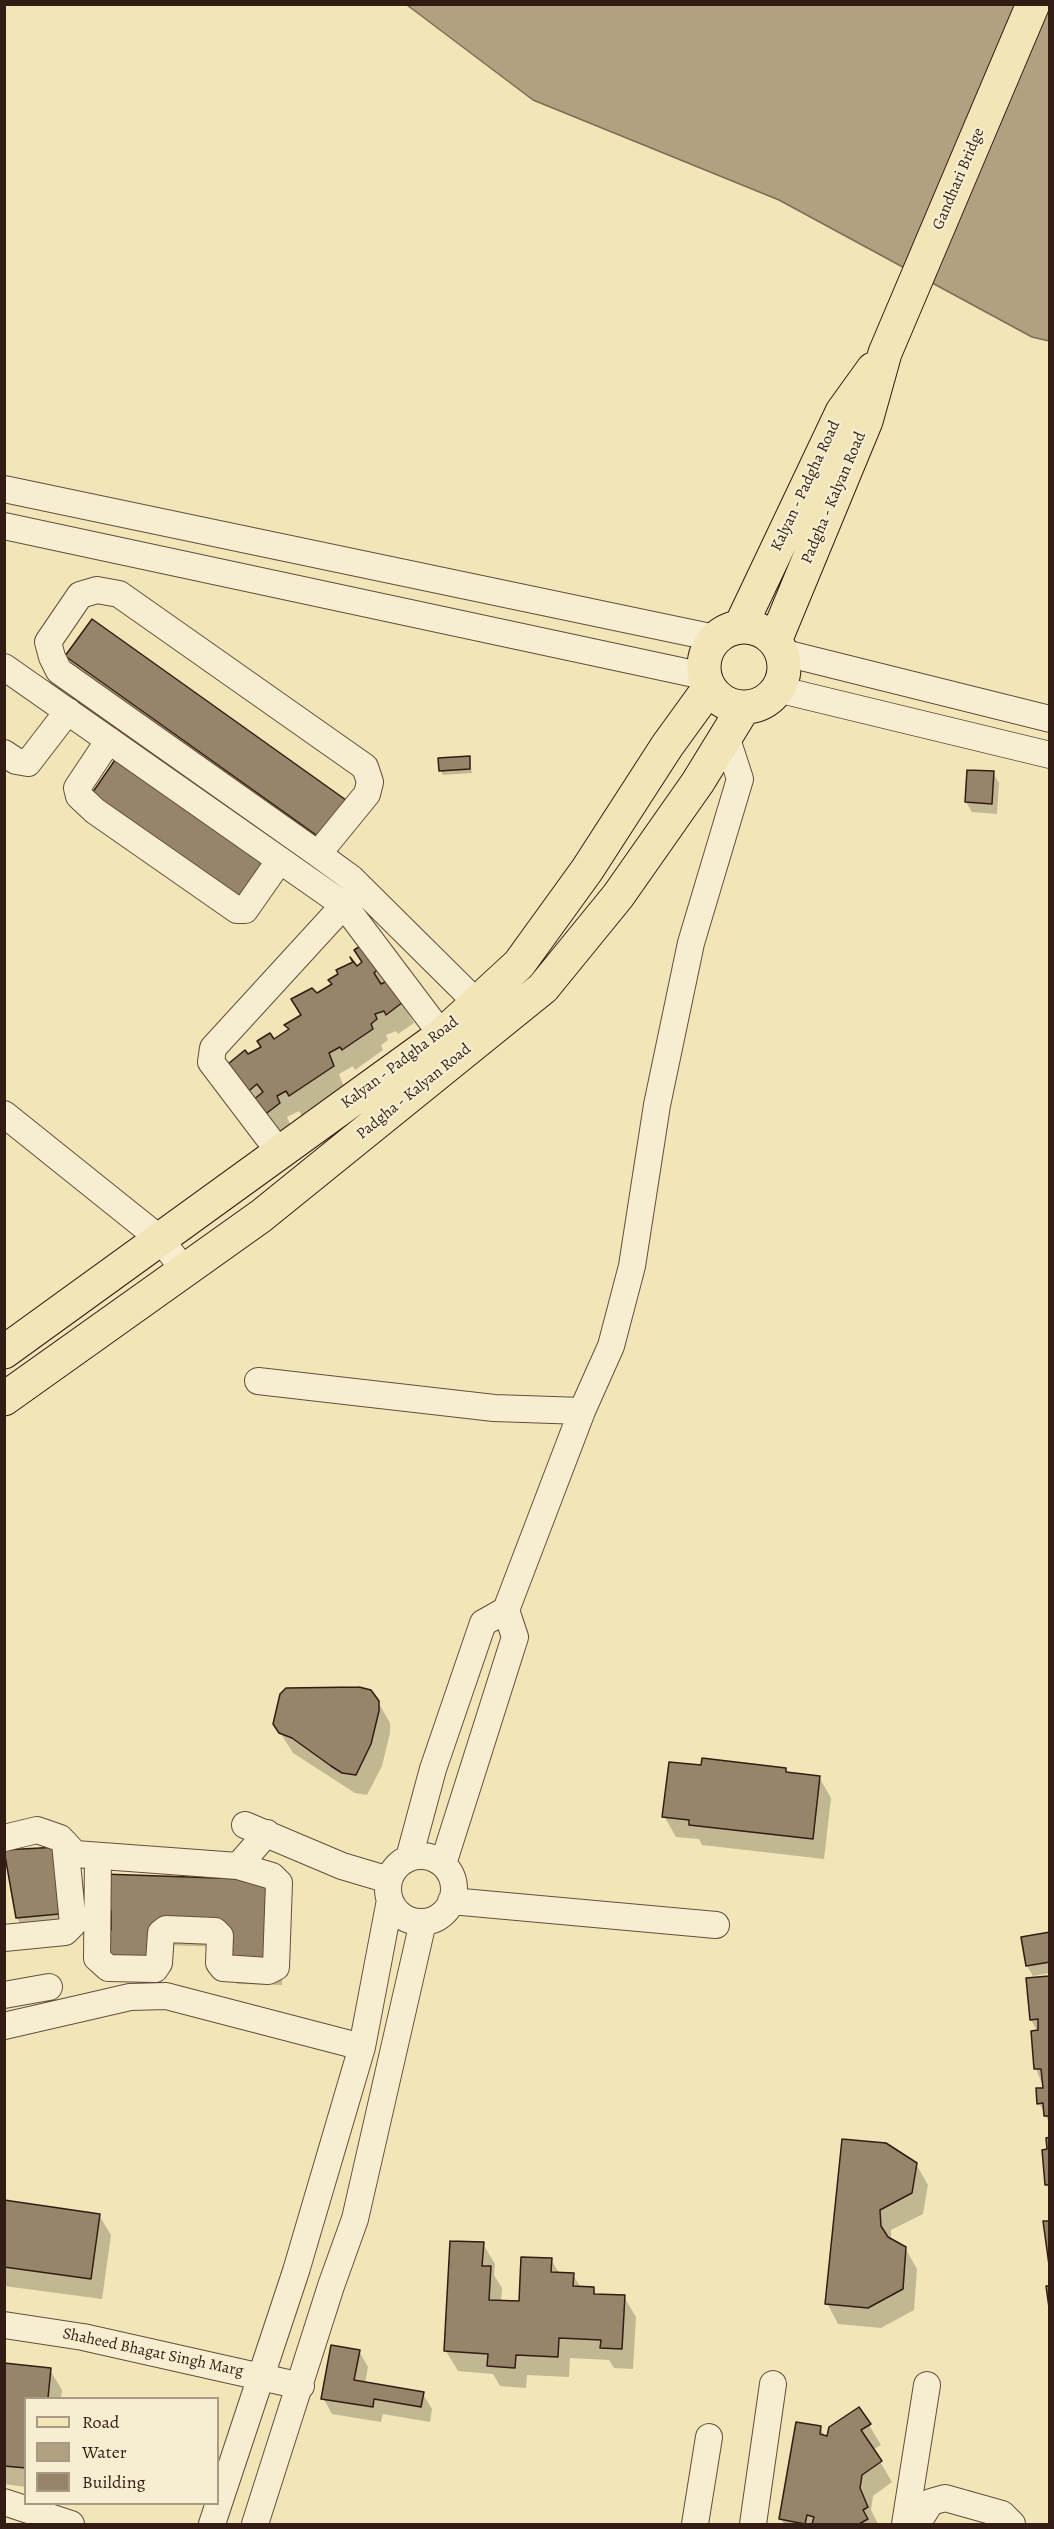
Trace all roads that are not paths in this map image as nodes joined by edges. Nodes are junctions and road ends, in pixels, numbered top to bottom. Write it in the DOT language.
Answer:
graph roads {
  1 [pos="1034,4"];
  2 [pos="885,353"];
  3 [pos="4,489"];
  4 [pos="4,526"];
  5 [pos="728,632"];
  6 [pos="778,646"];
  7 [pos="4,667"];
  8 [pos="707,682"];
  9 [pos="777,689"];
  10 [pos="744,707"];
  11 [pos="68,711"];
  12 [pos="1050,719"];
  13 [pos="726,736"];
  14 [pos="109,740"];
  15 [pos="4,753"];
  16 [pos="1050,755"];
  17 [pos="318,854"];
  18 [pos="280,860"];
  19 [pos="344,905"];
  20 [pos="477,1003"];
  21 [pos="447,1048"];
  22 [pos="4,1114"];
  23 [pos="280,1153"];
  24 [pos="238,1183"];
  25 [pos="261,1216"];
  26 [pos="160,1239"];
  27 [pos="185,1271"];
  28 [pos="4,1352"];
  29 [pos="258,1381"];
  30 [pos="4,1399"];
  31 [pos="582,1411"];
  32 [pos="506,1610"];
  33 [pos="468,1668"];
  34 [pos="503,1678"];
  35 [pos="4,1838"];
  36 [pos="65,1843"];
  37 [pos="98,1856"];
  38 [pos="409,1858"];
  39 [pos="443,1864"];
  40 [pos="238,1866"];
  41 [pos="389,1890"];
  42 [pos="451,1901"];
  43 [pos="423,1922"];
  44 [pos="716,1925"];
  45 [pos="4,1938"];
  46 [pos="49,1987"];
  47 [pos="4,1995"];
  48 [pos="4,2026"];
  49 [pos="362,2047"];
  50 [pos="319,2193"];
  51 [pos="355,2219"];
  52 [pos="4,2325"];
  53 [pos="260,2376"];
  54 [pos="773,2384"];
  55 [pos="927,2385"];
  56 [pos="301,2386"];
  57 [pos="709,2437"];
  58 [pos="4,2502"];
  59 [pos="219,2502"];
  60 [pos="218,2505"];
  61 [pos="70,2524"];
  62 [pos="212,2524"];
  63 [pos="255,2524"];
  64 [pos="695,2524"];
  65 [pos="753,2524"];
  66 [pos="905,2524"];
  67 [pos="916,2524"];
  68 [pos="1012,2524"];
  1 -- 2 [label="main road, Gandhari Bridge"];
  2 -- 5 [label="main road, Kalyan - Padgha Road"];
  2 -- 6 [label="main road, Padgha - Kalyan Road"];
  3 -- 5 [label="street"];
  4 -- 8 [label="street"];
  5 -- 6 [label="main road"];
  5 -- 8 [label="main road"];
  6 -- 9 [label="main road"];
  6 -- 12 [label="street"];
  7 -- 11 [label="street"];
  8 -- 10 [label="main road"];
  8 -- 20 [label="main road, Kalyan - Padgha Road"];
  9 -- 10 [label="main road"];
  9 -- 16 [label="street"];
  10 -- 13 [label="main road, Padgha - Kalyan Road"];
  11 -- 14 [label="street"];
  11 -- 15 [label="street"];
  13 -- 21 [label="main road, Padgha - Kalyan Road"];
  13 -- 31 [label="street"];
  14 -- 18 [label="street"];
  14 -- 18 [label="street"];
  17 -- 17 [label="street"];
  17 -- 20 [label="street"];
  18 -- 19 [label="street"];
  19 -- 21 [label="street"];
  19 -- 23 [label="street"];
  20 -- 21 [label="main road, Kalyan - Padgha Road"];
  21 -- 23 [label="main road, Kalyan - Padgha Road"];
  21 -- 25 [label="main road, Padgha - Kalyan Road"];
  22 -- 26 [label="street"];
  23 -- 24 [label="main road, Kalyan - Padgha Road"];
  24 -- 25 [label="main road"];
  24 -- 26 [label="main road, Kalyan - Padgha Road"];
  25 -- 27 [label="main road, Padgha - Kalyan Road"];
  26 -- 27 [label="street"];
  26 -- 28 [label="main road, Kalyan - Padgha Road"];
  27 -- 30 [label="main road, Padgha - Kalyan Road"];
  29 -- 31 [label="street"];
  31 -- 32 [label="street"];
  32 -- 33 [label="street"];
  32 -- 34 [label="street"];
  33 -- 34 [label="street"];
  33 -- 38 [label="street"];
  34 -- 39 [label="street"];
  35 -- 36 [label="street"];
  36 -- 37 [label="street"];
  36 -- 45 [label="street"];
  37 -- 40 [label="street"];
  37 -- 40 [label="street"];
  38 -- 39 [label="street"];
  38 -- 41 [label="street"];
  39 -- 42 [label="street"];
  40 -- 41 [label="street"];
  41 -- 43 [label="street"];
  41 -- 49 [label="street"];
  42 -- 43 [label="street"];
  42 -- 44 [label="street"];
  43 -- 51 [label="street"];
  46 -- 47 [label="street"];
  48 -- 49 [label="street"];
  49 -- 50 [label="street"];
  50 -- 51 [label="street"];
  50 -- 53 [label="street"];
  51 -- 56 [label="street"];
  52 -- 53 [label="street, Shaheed Bhagat Singh Marg"];
  53 -- 56 [label="street, Shaheed Bhagat Singh Marg"];
  53 -- 59 [label="street"];
  54 -- 65 [label="street"];
  55 -- 66 [label="street"];
  56 -- 63 [label="street"];
  57 -- 64 [label="street"];
  58 -- 61 [label="street"];
  60 -- 62 [label="street"];
  67 -- 68 [label="street"];
}
